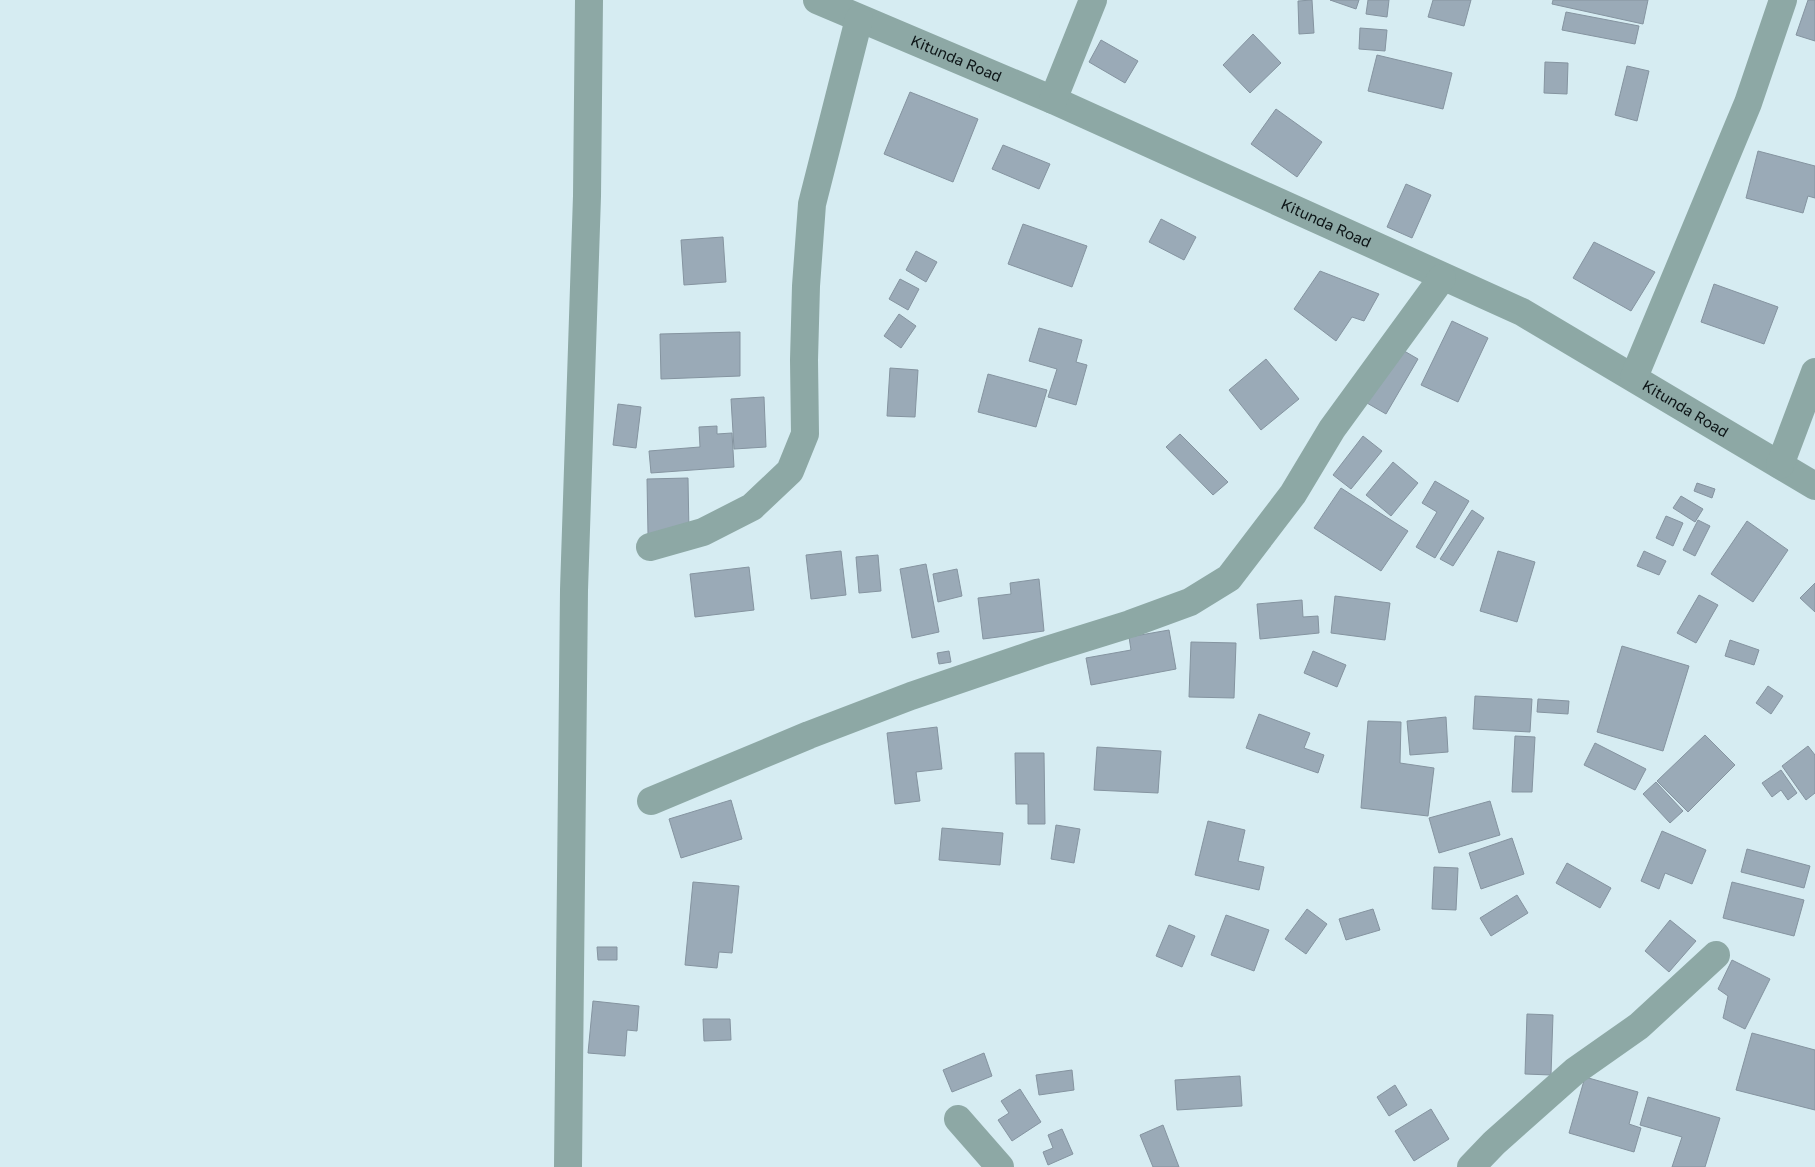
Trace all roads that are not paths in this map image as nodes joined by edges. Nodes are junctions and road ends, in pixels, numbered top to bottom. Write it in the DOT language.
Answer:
graph roads {
  1 [pos="589,0"];
  2 [pos="818,0"];
  3 [pos="1093,0"];
  4 [pos="1783,0"];
  5 [pos="859,18"];
  6 [pos="1053,100"];
  7 [pos="1442,278"];
  8 [pos="1815,372"];
  9 [pos="1634,377"];
  10 [pos="1780,465"];
  11 [pos="1815,486"];
  12 [pos="650,547"];
  13 [pos="651,801"];
  14 [pos="1716,955"];
  15 [pos="958,1119"];
  16 [pos="568,1167"];
  17 [pos="1000,1167"];
  18 [pos="1471,1167"];
  1 -- 16 [label="street"];
  2 -- 5 [label="street, Kitunda Road"];
  3 -- 6 [label="street"];
  4 -- 9 [label="street"];
  5 -- 6 [label="street, Kitunda Road"];
  5 -- 12 [label="street"];
  6 -- 7 [label="street, Kitunda Road"];
  7 -- 9 [label="street, Kitunda Road"];
  7 -- 13 [label="street"];
  8 -- 10 [label="street"];
  9 -- 10 [label="street, Kitunda Road"];
  10 -- 11 [label="street, Kitunda Road"];
  14 -- 18 [label="street"];
  15 -- 17 [label="street"];
}
